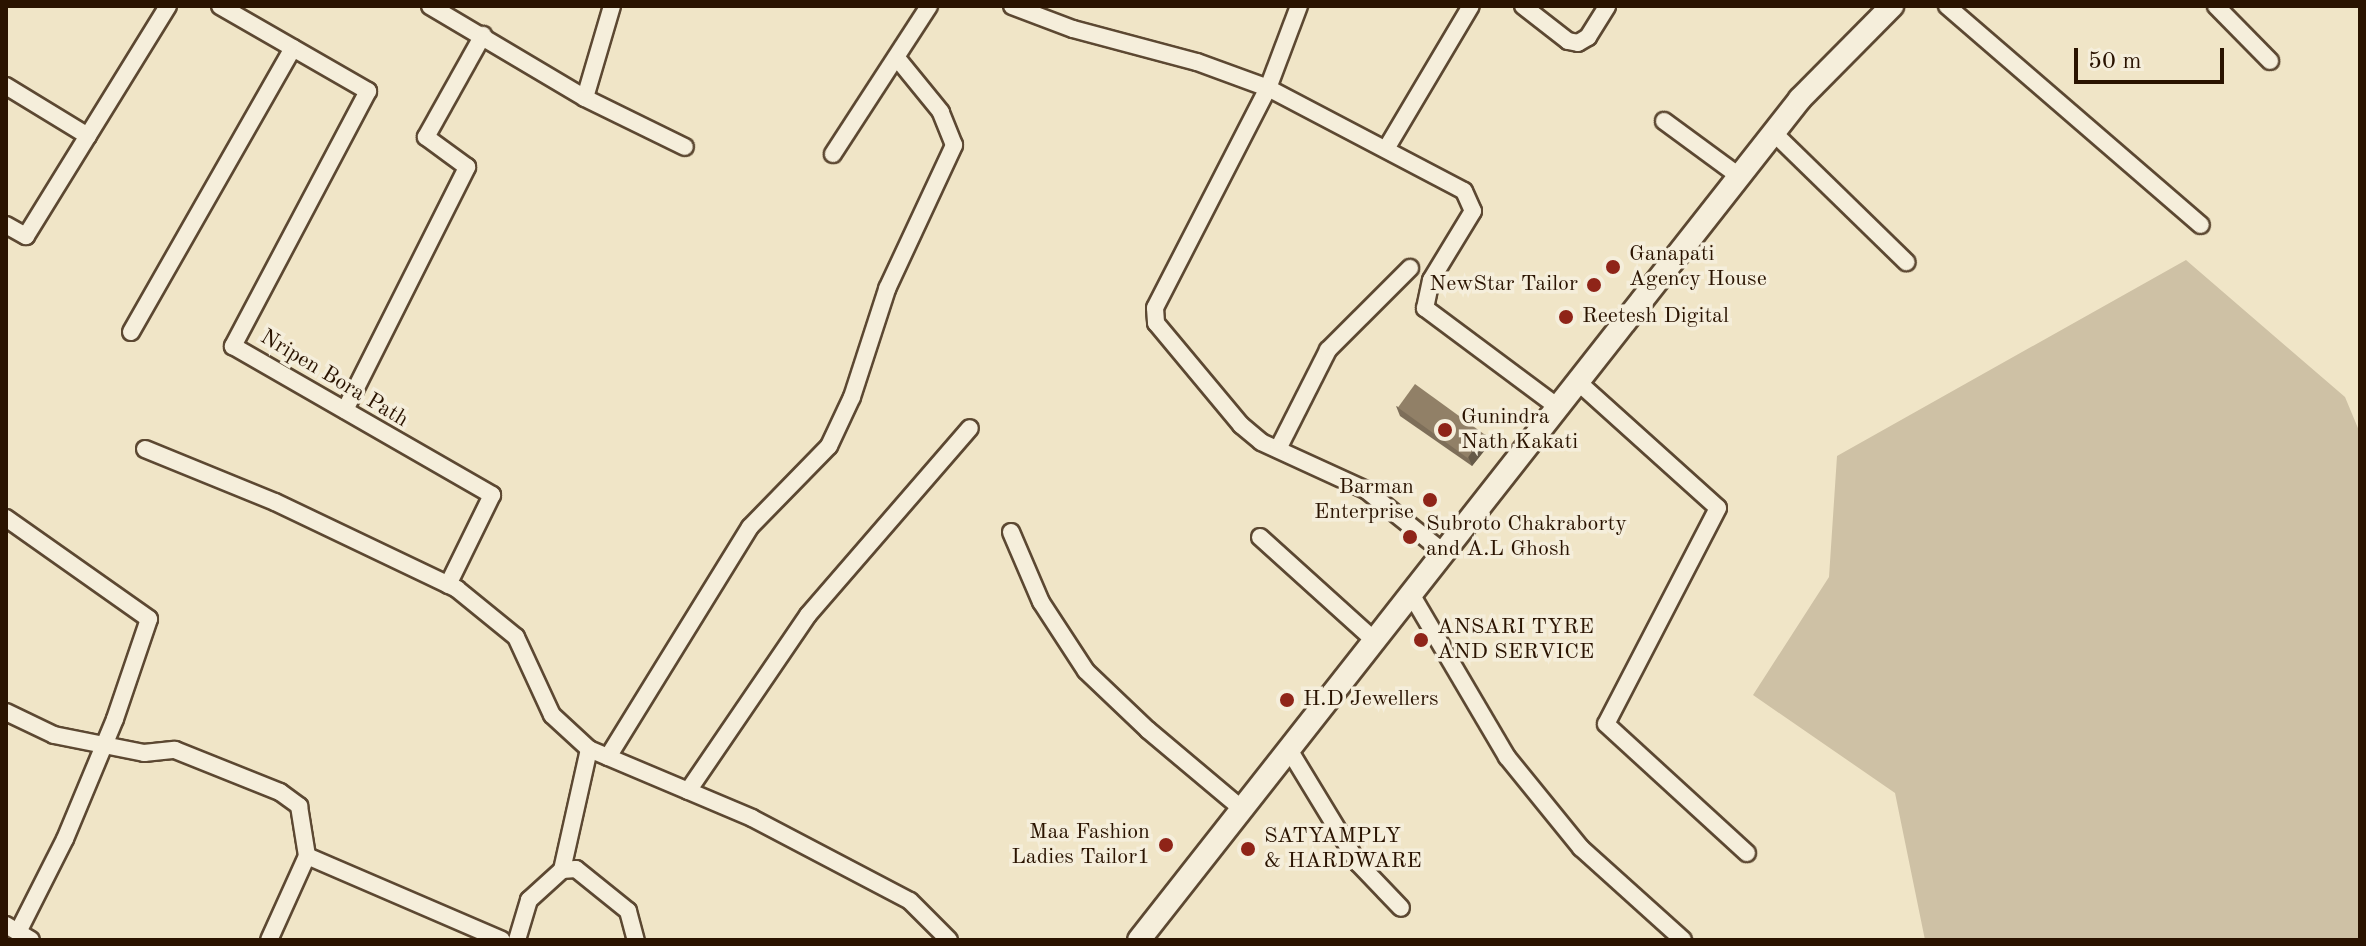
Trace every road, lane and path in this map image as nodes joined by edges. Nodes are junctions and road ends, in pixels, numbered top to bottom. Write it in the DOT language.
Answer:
graph roads {
  1 [pos="168,6"];
  2 [pos="220,6"];
  3 [pos="430,6"];
  4 [pos="612,6"];
  5 [pos="929,6"];
  6 [pos="1012,6"];
  7 [pos="1299,6"];
  8 [pos="1471,6"];
  9 [pos="1523,6"];
  10 [pos="1607,6"];
  11 [pos="1892,6"];
  12 [pos="1947,6"];
  13 [pos="2216,6"];
  14 [pos="483,35"];
  15 [pos="293,48"];
  16 [pos="897,58"];
  17 [pos="2270,61"];
  18 [pos="6,86"];
  19 [pos="1268,88"];
  20 [pos="585,98"];
  21 [pos="1664,121"];
  22 [pos="1774,133"];
  23 [pos="88,136"];
  24 [pos="685,147"];
  25 [pos="1386,149"];
  26 [pos="833,154"];
  27 [pos="1739,176"];
  28 [pos="6,225"];
  29 [pos="2201,225"];
  30 [pos="1906,262"];
  31 [pos="1410,268"];
  32 [pos="131,332"];
  33 [pos="1578,382"];
  34 [pos="1558,407"];
  35 [pos="345,410"];
  36 [pos="970,428"];
  37 [pos="145,449"];
  38 [pos="1278,449"];
  39 [pos="6,518"];
  40 [pos="1011,532"];
  41 [pos="1260,537"];
  42 [pos="1443,552"];
  43 [pos="448,585"];
  44 [pos="1411,594"];
  45 [pos="1374,640"];
  46 [pos="6,712"];
  47 [pos="104,745"];
  48 [pos="1288,748"];
  49 [pos="589,749"];
  50 [pos="608,757"];
  51 [pos="688,791"];
  52 [pos="1241,808"];
  53 [pos="1747,853"];
  54 [pos="307,856"];
  55 [pos="562,870"];
  56 [pos="1401,908"];
  57 [pos="18,932"];
  58 [pos="269,940"];
  59 [pos="502,940"];
  60 [pos="517,940"];
  61 [pos="636,940"];
  62 [pos="949,940"];
  63 [pos="1139,940"];
  64 [pos="1683,940"];
  1 -- 23 [label="street"];
  2 -- 15 [label="street"];
  3 -- 14 [label="street"];
  4 -- 20 [label="street"];
  5 -- 16 [label="street"];
  6 -- 19 [label="street"];
  7 -- 19 [label="street"];
  8 -- 25 [label="street"];
  9 -- 10 [label="street"];
  11 -- 22 [label="main road"];
  12 -- 29 [label="street"];
  13 -- 17 [label="street"];
  14 -- 20 [label="street"];
  14 -- 35 [label="street"];
  15 -- 32 [label="street"];
  15 -- 35 [label="street, Nripen Bora Path"];
  16 -- 26 [label="street"];
  16 -- 50 [label="street"];
  18 -- 23 [label="street"];
  19 -- 25 [label="street"];
  19 -- 38 [label="street"];
  20 -- 24 [label="street"];
  21 -- 27 [label="street"];
  22 -- 27 [label="main road"];
  22 -- 30 [label="street"];
  23 -- 28 [label="street"];
  25 -- 34 [label="street"];
  27 -- 33 [label="main road"];
  31 -- 38 [label="street"];
  33 -- 34 [label="main road"];
  33 -- 53 [label="street"];
  34 -- 42 [label="main road"];
  35 -- 43 [label="street, Nripen Bora Path"];
  36 -- 51 [label="street"];
  37 -- 43 [label="street"];
  38 -- 42 [label="street"];
  39 -- 47 [label="street"];
  40 -- 52 [label="street"];
  41 -- 45 [label="street"];
  42 -- 44 [label="main road"];
  43 -- 49 [label="street"];
  44 -- 45 [label="main road"];
  44 -- 64 [label="street"];
  45 -- 48 [label="main road"];
  46 -- 47 [label="street"];
  47 -- 54 [label="street"];
  47 -- 57 [label="street"];
  48 -- 52 [label="main road"];
  48 -- 56 [label="street"];
  49 -- 50 [label="street"];
  49 -- 55 [label="street"];
  50 -- 51 [label="street"];
  51 -- 62 [label="street"];
  52 -- 63 [label="main road"];
  54 -- 58 [label="street"];
  54 -- 59 [label="street"];
  55 -- 60 [label="street"];
  55 -- 61 [label="street"];
}
